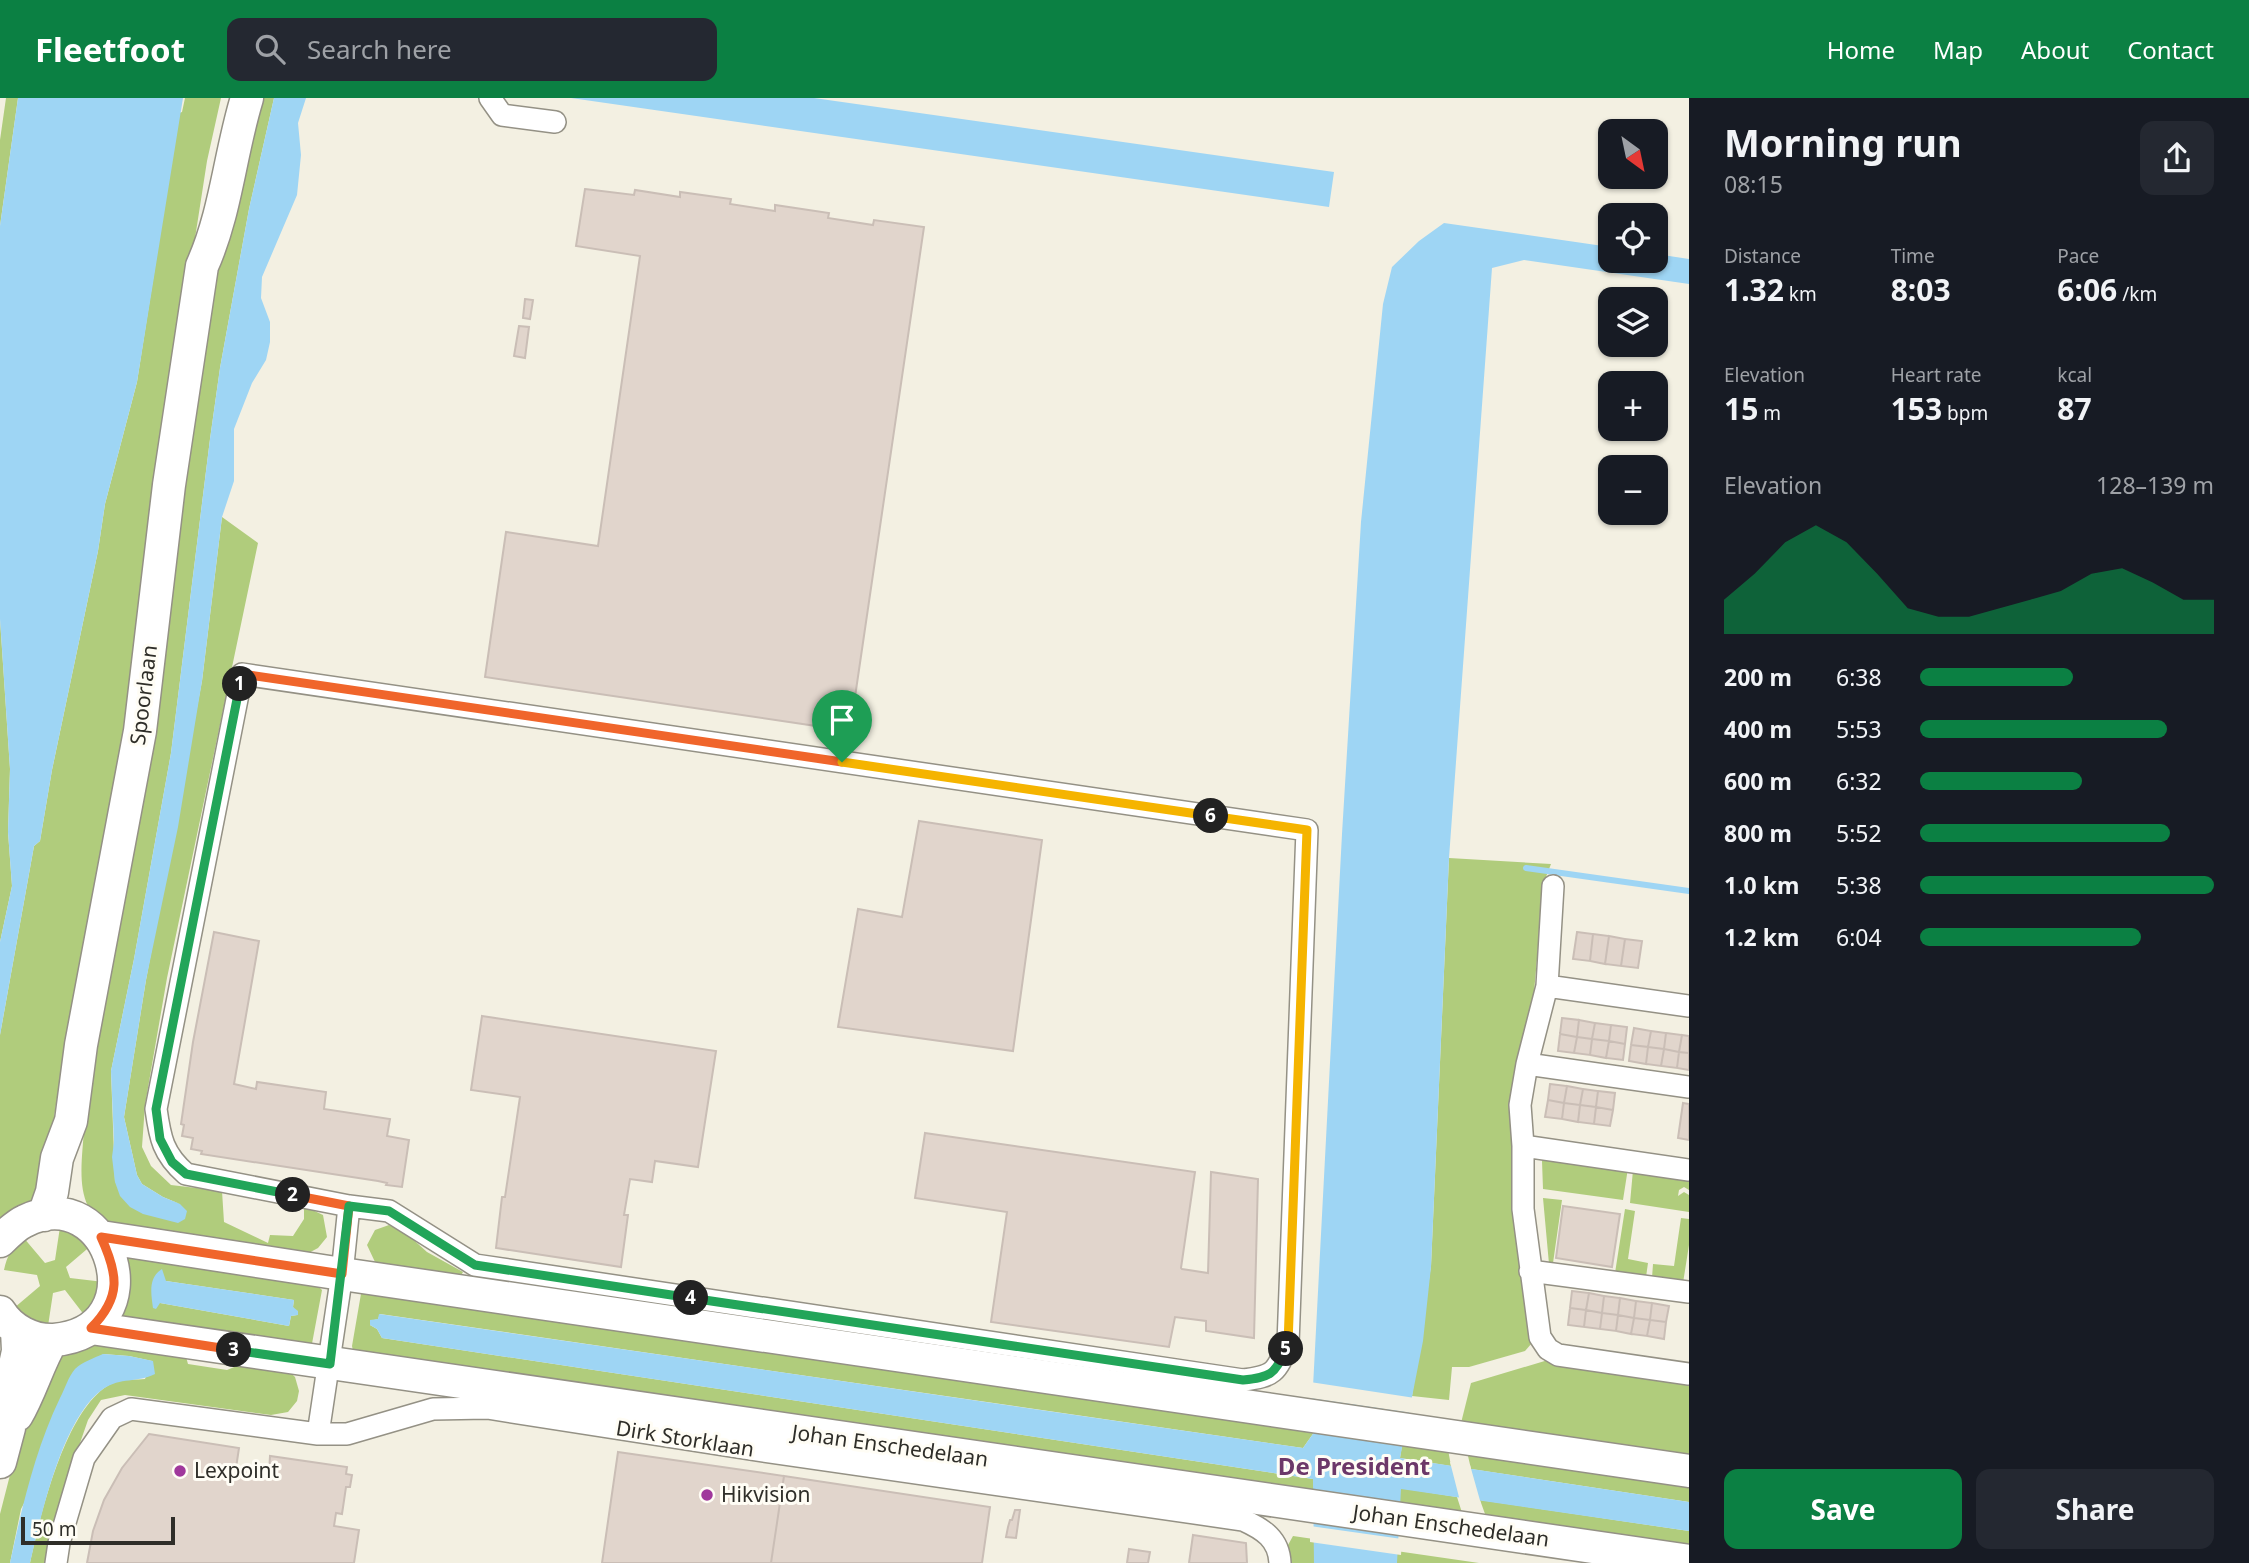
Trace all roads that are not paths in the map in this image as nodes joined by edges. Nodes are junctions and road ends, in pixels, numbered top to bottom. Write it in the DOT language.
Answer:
graph roads {
  1 [pos="225,98"];
  2 [pos="247,98"];
  3 [pos="490,98"];
  4 [pos="555,122"];
  5 [pos="202,266"];
  6 [pos="1553,886"];
  7 [pos="1547,986"];
  8 [pos="1689,1006"];
  9 [pos="1527,1063"];
  10 [pos="1689,1087"];
  11 [pos="71,1121"];
  12 [pos="1523,1146"];
  13 [pos="1689,1170"];
  14 [pos="349,1206"];
  15 [pos="44,1215"];
  16 [pos="90,1228"];
  17 [pos="0,1241"];
  18 [pos="1530,1271"];
  19 [pos="342,1274"];
  20 [pos="1689,1292"];
  21 [pos="8,1321"];
  22 [pos="91,1328"];
  23 [pos="51,1340"];
  24 [pos="330,1364"];
  25 [pos="1689,1374"];
  26 [pos="9,1428"];
  27 [pos="318,1434"];
  28 [pos="0,1462"];
  29 [pos="1689,1471"];
  30 [pos="1689,1560"];
  31 [pos="56,1563"];
  32 [pos="1280,1563"];
  1 -- 5 [label="street, Spoorlaan"];
  2 -- 5 [label="street, Spoorlaan"];
  3 -- 4 [label="street"];
  5 -- 11 [label="street, Spoorlaan"];
  6 -- 7 [label="street"];
  7 -- 8 [label="street"];
  7 -- 9 [label="street"];
  9 -- 10 [label="street"];
  9 -- 12 [label="street"];
  11 -- 15 [label="street, Spoorlaan"];
  11 -- 16 [label="street, Spoorlaan"];
  12 -- 13 [label="street"];
  12 -- 18 [label="street"];
  14 -- 14 [label="street"];
  14 -- 19 [label="street"];
  15 -- 16 [label="street"];
  15 -- 17 [label="street"];
  16 -- 19 [label="street"];
  16 -- 22 [label="street, Spoorlaan"];
  18 -- 20 [label="street"];
  18 -- 25 [label="street"];
  19 -- 24 [label="street"];
  19 -- 29 [label="street"];
  21 -- 23 [label="street"];
  21 -- 26 [label="street"];
  22 -- 23 [label="street"];
  22 -- 24 [label="street, Johan Enschedelaan"];
  23 -- 26 [label="street"];
  24 -- 27 [label="street"];
  24 -- 30 [label="street, Johan Enschedelaan"];
  26 -- 28 [label="street"];
  27 -- 31 [label="street, Dirk Storklaan"];
  27 -- 32 [label="street, Dirk Storklaan"];
}
